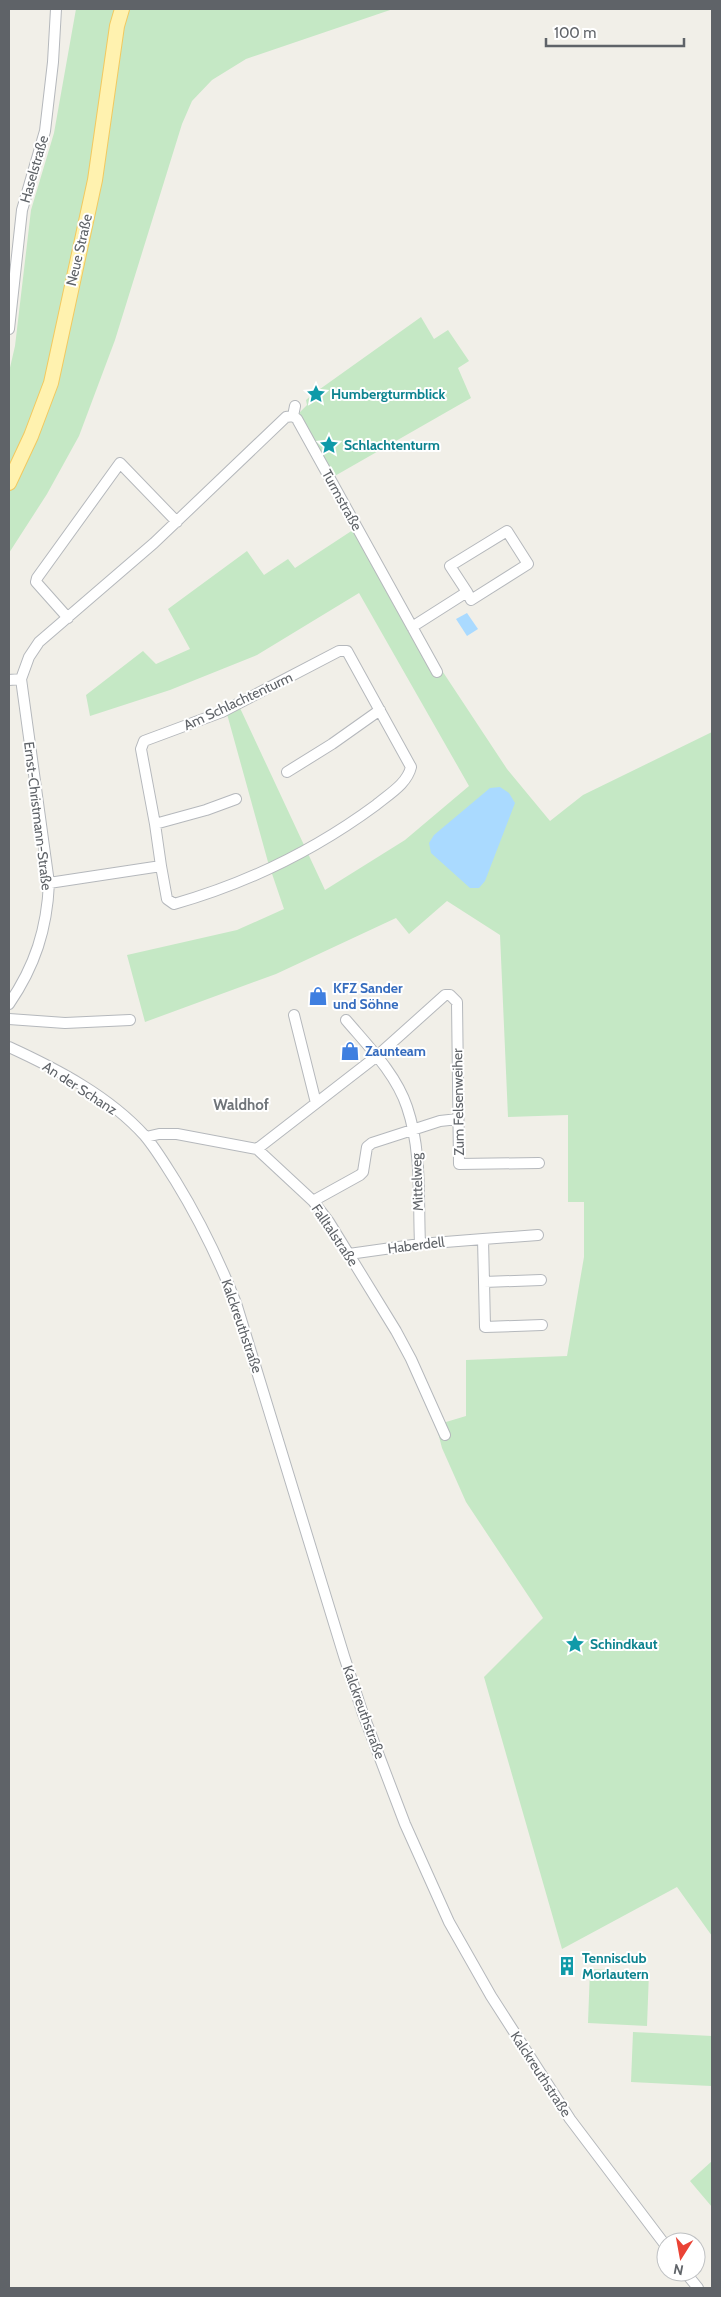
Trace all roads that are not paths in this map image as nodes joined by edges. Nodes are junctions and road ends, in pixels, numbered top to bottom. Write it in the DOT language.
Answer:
graph roads {
  1 [pos="57,9"];
  2 [pos="122,9"];
  3 [pos="9,329"];
  4 [pos="9,483"];
  5 [pos="177,522"];
  6 [pos="467,592"];
  7 [pos="68,618"];
  8 [pos="412,627"];
  9 [pos="437,672"];
  10 [pos="21,679"];
  11 [pos="9,680"];
  12 [pos="380,710"];
  13 [pos="287,772"];
  14 [pos="236,799"];
  15 [pos="155,824"];
  16 [pos="161,866"];
  17 [pos="48,883"];
  18 [pos="9,1004"];
  19 [pos="294,1015"];
  20 [pos="9,1019"];
  21 [pos="130,1020"];
  22 [pos="346,1020"];
  23 [pos="9,1047"];
  24 [pos="377,1056"];
  25 [pos="316,1103"];
  26 [pos="458,1119"];
  27 [pos="412,1130"];
  28 [pos="146,1138"];
  29 [pos="256,1149"];
  30 [pos="539,1162"];
  31 [pos="313,1201"];
  32 [pos="538,1235"];
  33 [pos="483,1238"];
  34 [pos="420,1244"];
  35 [pos="349,1254"];
  36 [pos="541,1280"];
  37 [pos="484,1282"];
  38 [pos="542,1326"];
  39 [pos="445,1436"];
  40 [pos="656,2233"];
  1 -- 3 [label="street, Haselstraße"];
  2 -- 4 [label="main road, Neue Straße"];
  5 -- 7 [label="street, Turmstraße"];
  5 -- 7 [label="street"];
  5 -- 8 [label="street, Turmstraße"];
  6 -- 6 [label="street"];
  6 -- 8 [label="street"];
  7 -- 10 [label="street, Turmstraße"];
  8 -- 9 [label="street, Turmstraße"];
  10 -- 11 [label="street"];
  10 -- 17 [label="street, Ernst-Christmann-Straße"];
  12 -- 13 [label="street"];
  12 -- 15 [label="street, Am Schlachtenturm"];
  12 -- 16 [label="street, Am Schlachtenturm"];
  14 -- 15 [label="street"];
  15 -- 16 [label="street, Am Schlachtenturm"];
  16 -- 17 [label="street"];
  17 -- 18 [label="street, Ernst-Christmann-Straße"];
  19 -- 25 [label="street"];
  20 -- 21 [label="street"];
  22 -- 24 [label="street, Mittelweg"];
  23 -- 28 [label="street, An der Schanz"];
  24 -- 25 [label="street"];
  24 -- 26 [label="street, Zum Felsenweiher"];
  24 -- 27 [label="street, Mittelweg"];
  25 -- 29 [label="street"];
  26 -- 27 [label="street"];
  26 -- 30 [label="street, Zum Felsenweiher"];
  27 -- 31 [label="street"];
  27 -- 34 [label="street, Mittelweg"];
  28 -- 29 [label="street"];
  28 -- 40 [label="street, Kalckreuthstraße"];
  29 -- 31 [label="street, Falltalstraße"];
  31 -- 35 [label="street, Falltalstraße"];
  32 -- 33 [label="street, Haberdell"];
  33 -- 34 [label="street, Haberdell"];
  33 -- 37 [label="street"];
  34 -- 35 [label="street, Haberdell"];
  35 -- 39 [label="street, Falltalstraße"];
  36 -- 37 [label="street"];
  37 -- 38 [label="street"];
}
